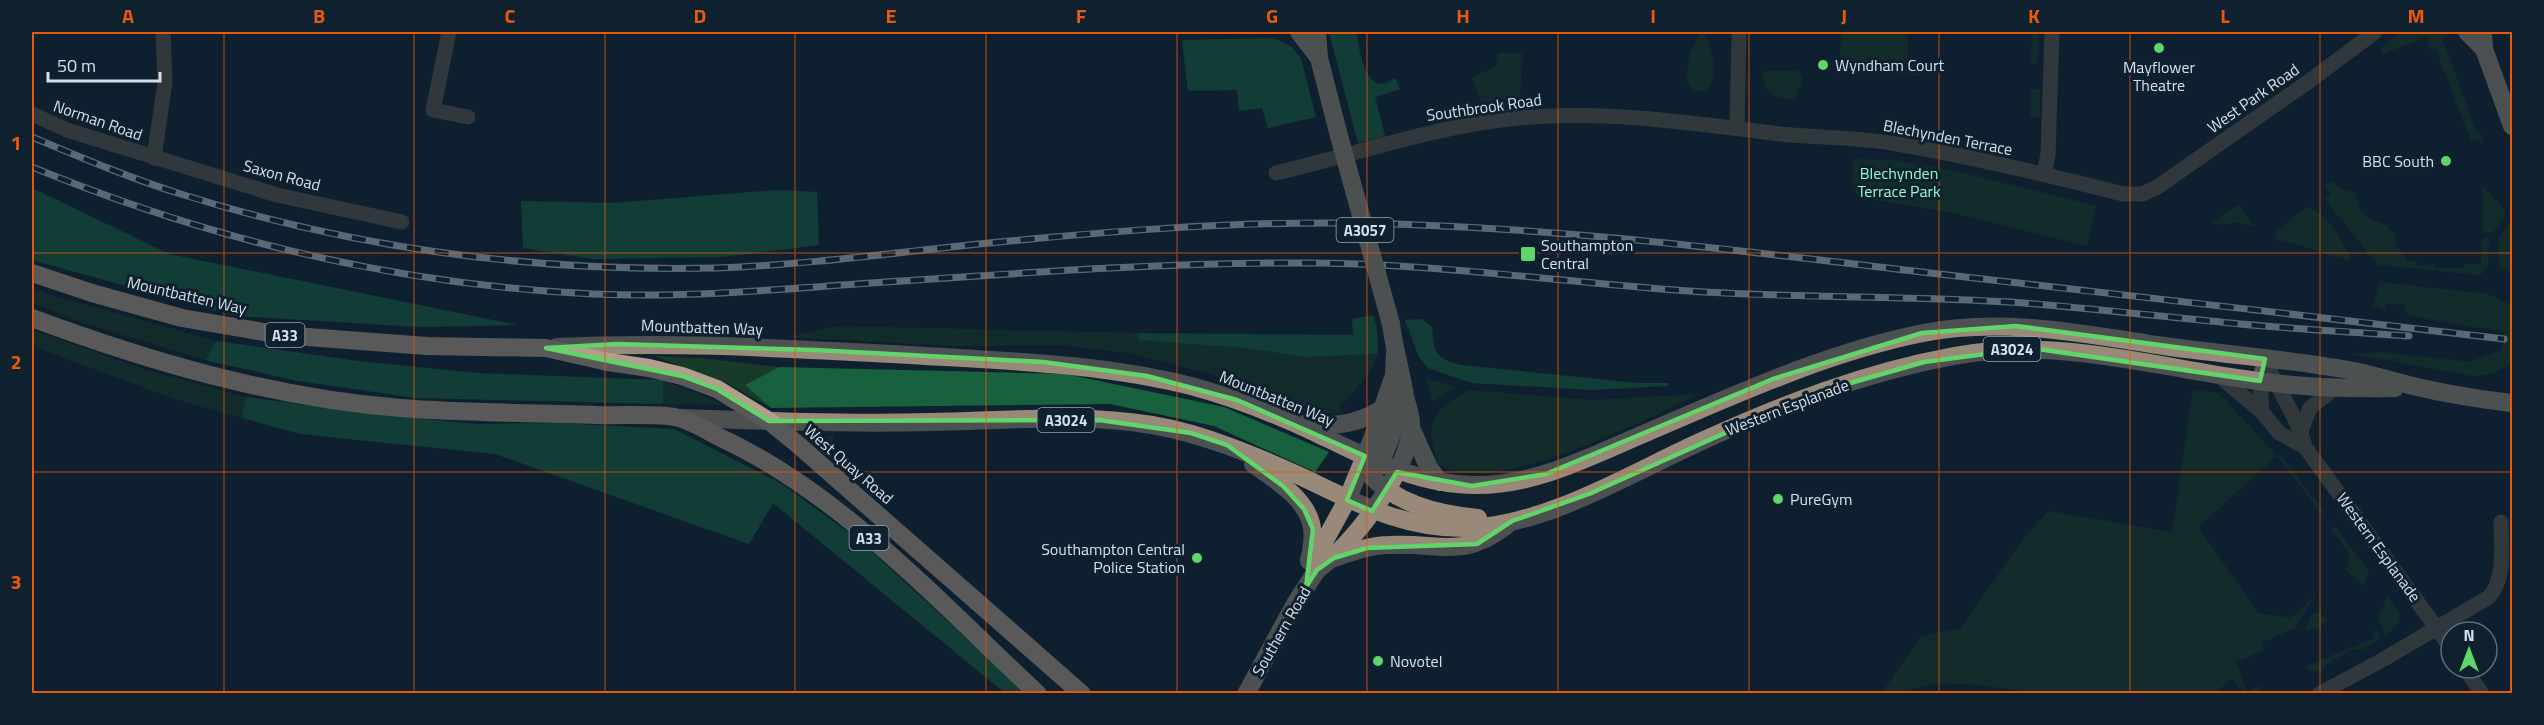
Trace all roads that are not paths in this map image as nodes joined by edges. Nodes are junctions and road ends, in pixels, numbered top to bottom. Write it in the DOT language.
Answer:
graph roads {
  1 [pos="163,32"];
  2 [pos="449,32"];
  3 [pos="1299,32"];
  4 [pos="1317,32"];
  5 [pos="1739,32"];
  6 [pos="2052,32"];
  7 [pos="2375,32"];
  8 [pos="2467,32"];
  9 [pos="2483,40"];
  10 [pos="1319,58"];
  11 [pos="32,114"];
  12 [pos="468,117"];
  13 [pos="2512,126"];
  14 [pos="1737,128"];
  15 [pos="154,158"];
  16 [pos="1276,173"];
  17 [pos="2044,174"];
  18 [pos="2149,192"];
  19 [pos="402,222"];
  20 [pos="32,273"];
  21 [pos="32,318"];
  22 [pos="546,348"];
  23 [pos="1395,354"];
  24 [pos="2265,359"];
  25 [pos="2217,374"];
  26 [pos="2267,382"];
  27 [pos="2418,387"];
  28 [pos="2335,388"];
  29 [pos="2512,393"];
  30 [pos="1405,397"];
  31 [pos="2492,400"];
  32 [pos="2512,403"];
  33 [pos="1383,409"];
  34 [pos="2262,412"];
  35 [pos="675,417"];
  36 [pos="770,421"];
  37 [pos="1295,423"];
  38 [pos="1411,428"];
  39 [pos="2301,431"];
  40 [pos="1227,445"];
  41 [pos="2305,447"];
  42 [pos="1372,465"];
  43 [pos="1397,472"];
  44 [pos="1440,482"];
  45 [pos="1386,489"];
  46 [pos="1347,500"];
  47 [pos="1372,511"];
  48 [pos="1512,521"];
  49 [pos="2501,522"];
  50 [pos="1334,558"];
  51 [pos="1317,570"];
  52 [pos="1306,587"];
  53 [pos="2437,627"];
  54 [pos="2439,630"];
  55 [pos="2473,680"];
  56 [pos="2324,692"];
  57 [pos="1038,693"];
  58 [pos="1082,693"];
  59 [pos="1246,693"];
  60 [pos="2482,693"];
  1 -- 15 [label="street"];
  2 -- 12 [label="street"];
  3 -- 10 [label="main road, A3057"];
  4 -- 10 [label="main road, A3057"];
  5 -- 14 [label="street"];
  6 -- 17 [label="street"];
  7 -- 18 [label="street, West Park Road"];
  8 -- 9 [label="main road"];
  9 -- 13 [label="main road"];
  10 -- 23 [label="main road, A3057, bridge"];
  11 -- 15 [label="street, Norman Road"];
  14 -- 16 [label="street, Southbrook Road"];
  14 -- 17 [label="street, Blechynden Terrace"];
  15 -- 19 [label="street, Saxon Road"];
  17 -- 18 [label="street, Blechynden Terrace"];
  20 -- 22 [label="highway, Mountbatten Way / A33"];
  21 -- 35 [label="highway, A33"];
  22 -- 36 [label="highway, West Quay Road / A33"];
  22 -- 37 [label="main road, Mountbatten Way / A3024"];
  23 -- 30 [label="main road, A3057"];
  23 -- 33 [label="main road, A3057"];
  24 -- 26 [label="street, Western Esplanade"];
  24 -- 27 [label="main road, Western Esplanade / A3024"];
  24 -- 44 [label="main road, Western Esplanade / A3024"];
  25 -- 26 [label="main road, Western Esplanade / A3024"];
  25 -- 34 [label="street, Western Esplanade"];
  25 -- 48 [label="main road, Western Esplanade / A3024"];
  26 -- 28 [label="main road, Western Esplanade / A3024"];
  26 -- 34 [label="street, Western Esplanade"];
  26 -- 39 [label="street, Western Esplanade"];
  27 -- 28 [label="main road, Western Esplanade / A3024"];
  27 -- 31 [label="main road, Western Esplanade / A3024"];
  28 -- 39 [label="street"];
  29 -- 31 [label="main road, Western Esplanade / A3024"];
  30 -- 38 [label="main road, A3057"];
  30 -- 42 [label="main road"];
  31 -- 32 [label="main road, Western Esplanade / A3024"];
  33 -- 37 [label="main road"];
  33 -- 42 [label="main road, A3057"];
  34 -- 41 [label="street, Western Esplanade"];
  35 -- 36 [label="main road, A3024"];
  35 -- 57 [label="highway, A33"];
  36 -- 40 [label="main road, A3024"];
  36 -- 58 [label="highway, West Quay Road / A33"];
  37 -- 42 [label="main road, Mountbatten Way / A3024"];
  38 -- 43 [label="main road, A3057"];
  38 -- 44 [label="main road"];
  39 -- 41 [label="street, Western Esplanade"];
  40 -- 46 [label="main road, A3024"];
  40 -- 52 [label="main road"];
  41 -- 53 [label="street, Western Esplanade"];
  42 -- 43 [label="main road, A3024"];
  42 -- 45 [label="main road"];
  42 -- 46 [label="main road, A3057"];
  43 -- 44 [label="main road, A3024"];
  43 -- 45 [label="main road, Southern Road / A3057"];
  45 -- 47 [label="main road, Southern Road / A3057"];
  45 -- 48 [label="main road"];
  46 -- 47 [label="main road, A3024"];
  46 -- 51 [label="main road, Southern Road / A3057"];
  47 -- 48 [label="main road, Western Esplanade / A3024"];
  47 -- 50 [label="main road, Southern Road / A3057"];
  48 -- 50 [label="main road"];
  49 -- 53 [label="street"];
  50 -- 51 [label="main road, Southern Road / A3057"];
  51 -- 52 [label="main road, Southern Road / A3057"];
  52 -- 59 [label="main road, Southern Road / A3057"];
  53 -- 54 [label="street, Western Esplanade"];
  53 -- 56 [label="street"];
  55 -- 60 [label="street"];
}
